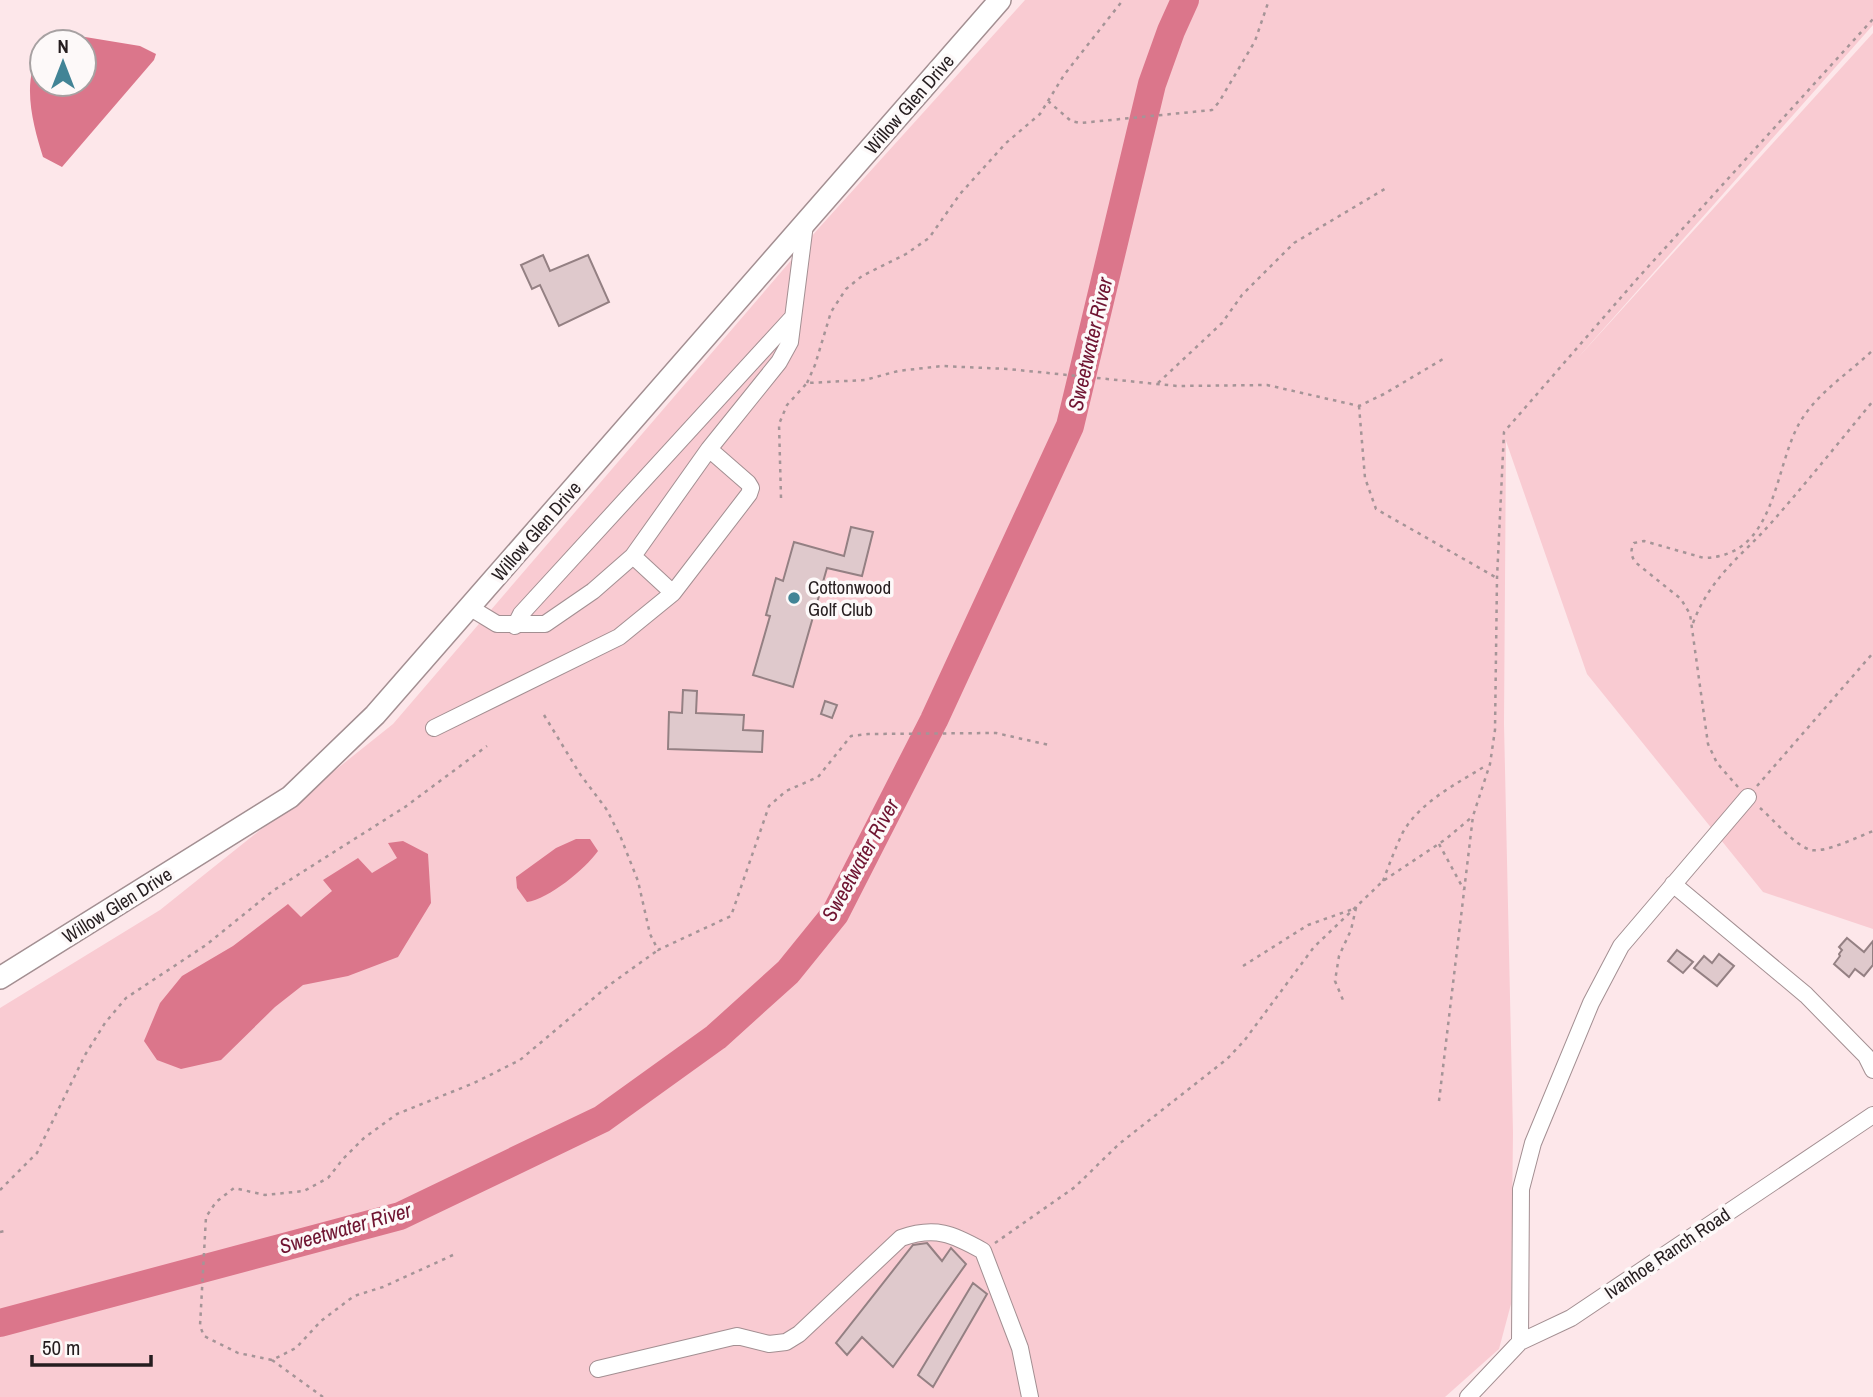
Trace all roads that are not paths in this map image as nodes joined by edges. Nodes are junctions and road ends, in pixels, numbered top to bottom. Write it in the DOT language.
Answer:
graph roads {
  1 [pos="1000,0"];
  2 [pos="805,224"];
  3 [pos="793,317"];
  4 [pos="709,449"];
  5 [pos="633,556"];
  6 [pos="673,593"];
  7 [pos="469,607"];
  8 [pos="515,626"];
  9 [pos="434,728"];
  10 [pos="1748,797"];
  11 [pos="1673,884"];
  12 [pos="0,978"];
  13 [pos="1873,1070"];
  14 [pos="1873,1115"];
  15 [pos="1520,1342"];
  16 [pos="598,1369"];
  17 [pos="1030,1397"];
  18 [pos="1468,1397"];
  1 -- 2 [label="main road, Willow Glen Drive"];
  2 -- 3 [label="street"];
  2 -- 7 [label="main road, Willow Glen Drive"];
  3 -- 4 [label="street"];
  3 -- 8 [label="street"];
  4 -- 5 [label="street"];
  4 -- 6 [label="street"];
  5 -- 6 [label="street"];
  5 -- 8 [label="street"];
  6 -- 9 [label="street"];
  7 -- 8 [label="street"];
  7 -- 12 [label="main road, Willow Glen Drive"];
  10 -- 11 [label="street"];
  11 -- 13 [label="street"];
  11 -- 15 [label="street"];
  14 -- 15 [label="street, Ivanhoe Ranch Road"];
  15 -- 18 [label="street, Ivanhoe Ranch Road"];
  16 -- 17 [label="street"];
}
